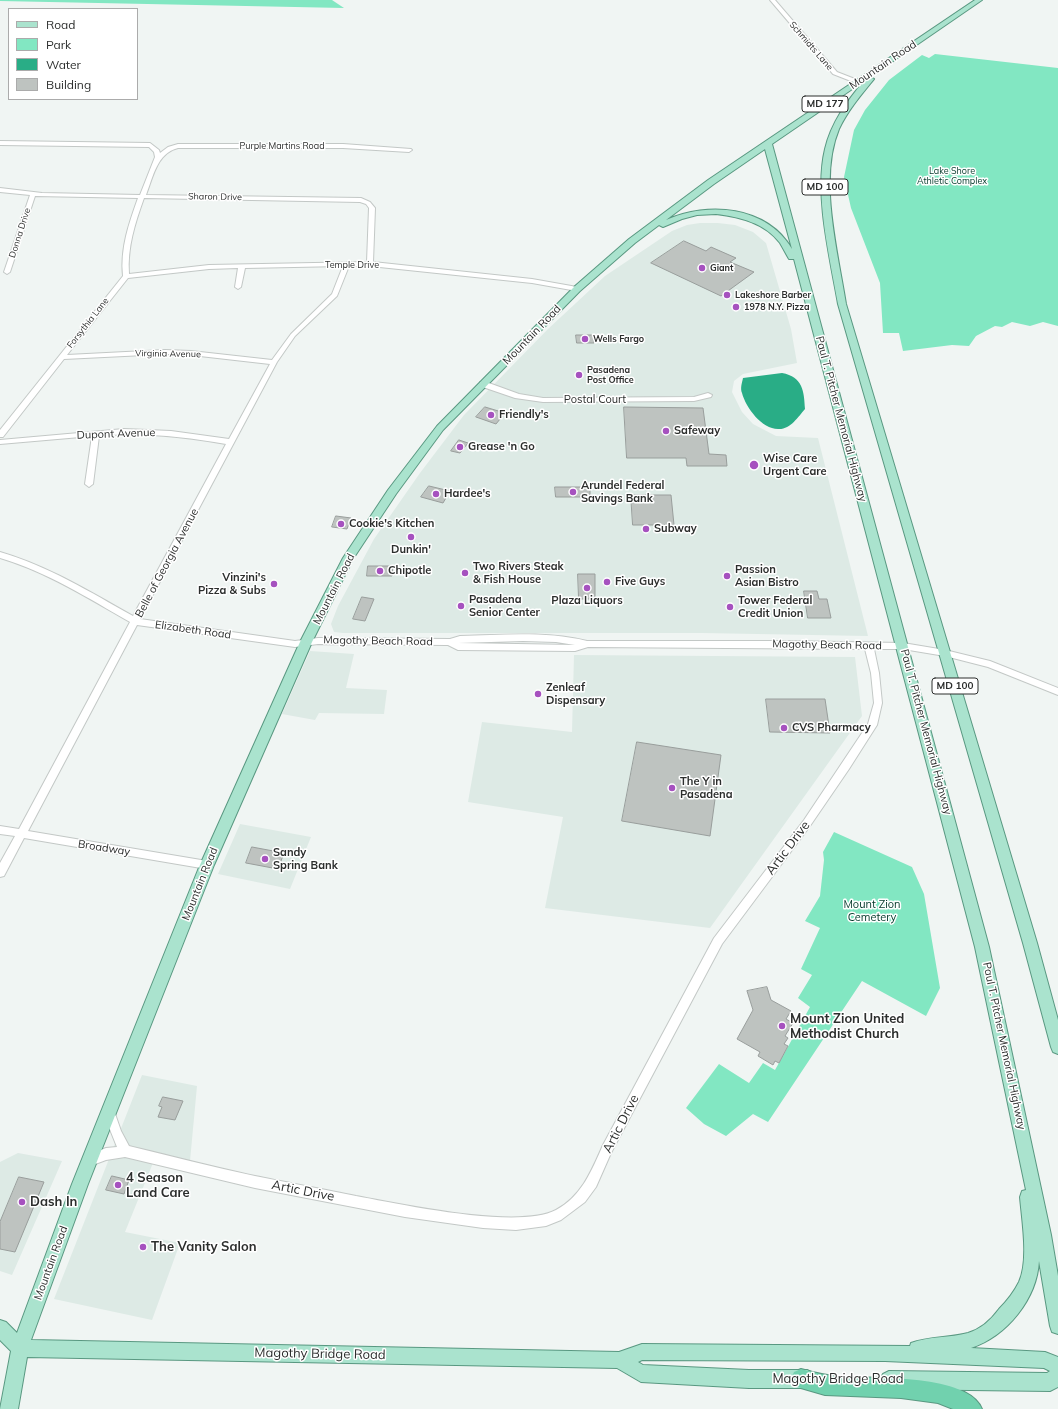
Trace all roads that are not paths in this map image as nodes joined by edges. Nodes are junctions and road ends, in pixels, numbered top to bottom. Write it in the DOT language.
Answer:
graph roads {
  1 [pos="772,0"];
  2 [pos="979,0"];
  3 [pos="883,65"];
  4 [pos="858,82"];
  5 [pos="0,143"];
  6 [pos="768,144"];
  7 [pos="409,150"];
  8 [pos="158,157"];
  9 [pos="0,190"];
  10 [pos="32,194"];
  11 [pos="142,196"];
  12 [pos="632,241"];
  13 [pos="347,264"];
  14 [pos="370,264"];
  15 [pos="242,266"];
  16 [pos="7,272"];
  17 [pos="126,276"];
  18 [pos="238,287"];
  19 [pos="577,289"];
  20 [pos="810,305"];
  21 [pos="62,357"];
  22 [pos="274,362"];
  23 [pos="483,384"];
  24 [pos="708,395"];
  25 [pos="96,433"];
  26 [pos="0,435"];
  27 [pos="0,442"];
  28 [pos="232,442"];
  29 [pos="89,484"];
  30 [pos="0,555"];
  31 [pos="136,622"];
  32 [pos="306,642"];
  33 [pos="869,645"];
  34 [pos="903,646"];
  35 [pos="945,653"];
  36 [pos="1058,692"];
  37 [pos="0,830"];
  38 [pos="21,834"];
  39 [pos="207,865"];
  40 [pos="0,873"];
  41 [pos="1058,1047"];
  42 [pos="109,1112"];
  43 [pos="1021,1130"];
  44 [pos="125,1151"];
  45 [pos="90,1160"];
  46 [pos="1058,1326"];
  47 [pos="0,1328"];
  48 [pos="20,1348"];
  49 [pos="885,1353"];
  50 [pos="619,1360"];
  51 [pos="1058,1366"];
  52 [pos="1058,1376"];
  53 [pos="801,1379"];
  54 [pos="9,1409"];
  55 [pos="972,1409"];
  1 -- 4 [label="street, Schmidts Lane"];
  2 -- 3 [label="main road, Mountain Road / MD 177"];
  3 -- 4 [label="main road, Mountain Road / MD 177"];
  3 -- 35 [label="main road, MD 100"];
  4 -- 6 [label="main road, Mountain Road / MD 177"];
  5 -- 8 [label="street"];
  6 -- 12 [label="main road, Mountain Road / MD 177"];
  6 -- 20 [label="main road, Paul T. Pitcher Memorial Highway / MD 100"];
  7 -- 8 [label="street, Purple Martins Road"];
  8 -- 11 [label="street"];
  9 -- 10 [label="street, Sharon Drive"];
  10 -- 11 [label="street, Sharon Drive"];
  10 -- 16 [label="street, Donna Drive"];
  11 -- 14 [label="street, Sharon Drive"];
  11 -- 17 [label="street"];
  12 -- 19 [label="main road, Mountain Road / MD 177"];
  12 -- 20 [label="main road"];
  13 -- 14 [label="street, Temple Drive"];
  13 -- 15 [label="street, Temple Drive"];
  13 -- 22 [label="street, Belle of Georgia Avenue"];
  14 -- 19 [label="street, Temple Drive"];
  15 -- 17 [label="street, Temple Drive"];
  15 -- 18 [label="street"];
  17 -- 21 [label="street, Forsythia Lane"];
  19 -- 23 [label="main road, Mountain Road / MD 177"];
  20 -- 34 [label="main road, Paul T. Pitcher Memorial Highway / MD 100"];
  21 -- 22 [label="street, Virginia Avenue"];
  21 -- 26 [label="street, Forsythia Lane"];
  22 -- 28 [label="street, Belle of Georgia Avenue"];
  23 -- 24 [label="street, Postal Court"];
  23 -- 32 [label="main road, Mountain Road / MD 177"];
  25 -- 27 [label="street, Dupont Avenue"];
  25 -- 28 [label="street, Dupont Avenue"];
  25 -- 29 [label="street"];
  28 -- 31 [label="street, Belle of Georgia Avenue"];
  30 -- 31 [label="street, Elizabeth Road"];
  31 -- 32 [label="street, Elizabeth Road"];
  31 -- 38 [label="street, Belle of Georgia Avenue"];
  32 -- 33 [label="street, Magothy Beach Road"];
  32 -- 39 [label="main road, Mountain Road / MD 177"];
  33 -- 34 [label="street, Magothy Beach Road"];
  33 -- 44 [label="street, Artic Drive"];
  34 -- 35 [label="street, Magothy Beach Road"];
  34 -- 43 [label="main road, Paul T. Pitcher Memorial Highway / MD 100"];
  35 -- 36 [label="street, Magothy Beach Road"];
  35 -- 41 [label="main road, MD 100"];
  37 -- 38 [label="street, Broadway"];
  38 -- 39 [label="street, Broadway"];
  38 -- 40 [label="street, Belle of Georgia Avenue"];
  39 -- 42 [label="main road, Mountain Road / MD 177"];
  42 -- 44 [label="street"];
  42 -- 45 [label="main road, Mountain Road / MD 177"];
  43 -- 46 [label="main road, Paul T. Pitcher Memorial Highway / MD 100"];
  43 -- 49 [label="main road"];
  44 -- 45 [label="street, Artic Drive"];
  45 -- 48 [label="main road, Mountain Road / MD 177"];
  47 -- 48 [label="main road"];
  48 -- 50 [label="main road, Magothy Bridge Road"];
  48 -- 54 [label="main road, Mountain Road / MD 177"];
  49 -- 50 [label="main road, Magothy Bridge Road"];
  49 -- 51 [label="main road, Magothy Bridge Road"];
  50 -- 53 [label="main road, Magothy Bridge Road"];
  52 -- 53 [label="main road, Magothy Bridge Road"];
  53 -- 55 [label="highway"];
}
